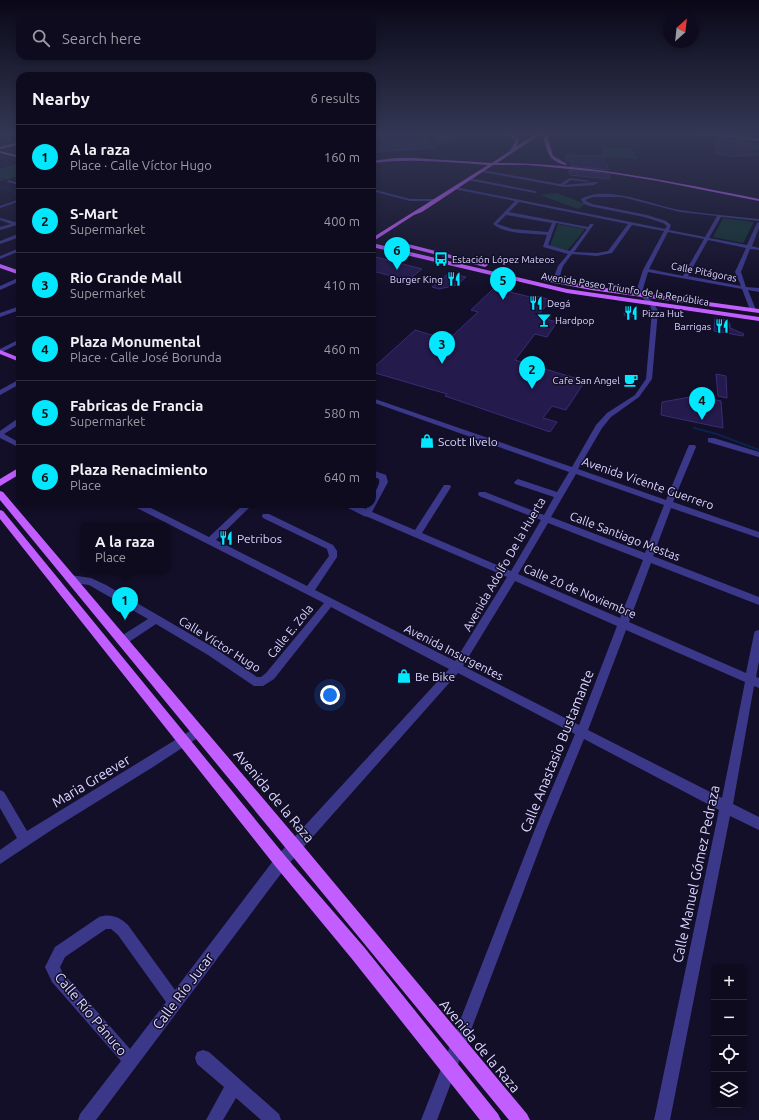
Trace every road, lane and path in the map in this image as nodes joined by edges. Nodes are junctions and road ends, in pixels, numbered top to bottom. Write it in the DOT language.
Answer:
graph roads {
  1 [pos="459,185"];
  2 [pos="500,185"];
  3 [pos="516,185"];
  4 [pos="563,185"];
  5 [pos="574,185"];
  6 [pos="685,185"];
  7 [pos="455,188"];
  8 [pos="513,188"];
  9 [pos="376,191"];
  10 [pos="376,191"];
  11 [pos="509,191"];
  12 [pos="535,192"];
  13 [pos="759,199"];
  14 [pos="439,200"];
  15 [pos="0,201"];
  16 [pos="518,201"];
  17 [pos="16,202"];
  18 [pos="10,204"];
  19 [pos="0,207"];
  20 [pos="505,213"];
  21 [pos="412,214"];
  22 [pos="719,216"];
  23 [pos="599,217"];
  24 [pos="0,219"];
  25 [pos="759,220"];
  26 [pos="554,222"];
  27 [pos="16,223"];
  28 [pos="759,223"];
  29 [pos="16,224"];
  30 [pos="631,224"];
  31 [pos="589,228"];
  32 [pos="0,229"];
  33 [pos="667,231"];
  34 [pos="549,234"];
  35 [pos="16,237"];
  36 [pos="376,237"];
  37 [pos="376,239"];
  38 [pos="707,239"];
  39 [pos="376,240"];
  40 [pos="382,240"];
  41 [pos="0,243"];
  42 [pos="397,244"];
  43 [pos="748,247"];
  44 [pos="759,249"];
  45 [pos="16,252"];
  46 [pos="570,252"];
  47 [pos="0,258"];
  48 [pos="0,266"];
  49 [pos="646,270"];
  50 [pos="16,272"];
  51 [pos="685,277"];
  52 [pos="16,281"];
  53 [pos="555,282"];
  54 [pos="576,286"];
  55 [pos="548,287"];
  56 [pos="0,288"];
  57 [pos="744,288"];
  58 [pos="759,290"];
  59 [pos="567,291"];
  60 [pos="642,295"];
  61 [pos="652,304"];
  62 [pos="16,309"];
  63 [pos="757,312"];
  64 [pos="0,315"];
  65 [pos="747,317"];
  66 [pos="759,319"];
  67 [pos="16,343"];
  68 [pos="0,351"];
  69 [pos="16,358"];
  70 [pos="16,383"];
  71 [pos="0,393"];
  72 [pos="376,395"];
  73 [pos="376,401"];
  74 [pos="16,424"];
  75 [pos="0,434"];
  76 [pos="711,440"];
  77 [pos="16,444"];
  78 [pos="692,447"];
  79 [pos="528,454"];
  80 [pos="759,455"];
  81 [pos="574,470"];
  82 [pos="16,473"];
  83 [pos="376,474"];
  84 [pos="518,482"];
  85 [pos="0,483"];
  86 [pos="447,487"];
  87 [pos="0,494"];
  88 [pos="482,494"];
  89 [pos="559,496"];
  90 [pos="376,497"];
  91 [pos="669,504"];
  92 [pos="144,508"];
  93 [pos="245,508"];
  94 [pos="355,508"];
  95 [pos="370,508"];
  96 [pos="0,514"];
  97 [pos="367,514"];
  98 [pos="266,516"];
  99 [pos="546,519"];
  100 [pos="416,535"];
  101 [pos="759,535"];
  102 [pos="210,541"];
  103 [pos="648,558"];
  104 [pos="512,577"];
  105 [pos="70,579"];
  106 [pos="309,591"];
  107 [pos="759,601"];
  108 [pos="330,602"];
  109 [pos="156,620"];
  110 [pos="623,624"];
  111 [pos="759,634"];
  112 [pos="122,641"];
  113 [pos="456,668"];
  114 [pos="270,676"];
  115 [pos="755,681"];
  116 [pos="198,731"];
  117 [pos="582,732"];
  118 [pos="184,741"];
  119 [pos="0,796"];
  120 [pos="726,807"];
  121 [pos="759,824"];
  122 [pos="25,839"];
  123 [pos="295,847"];
  124 [pos="0,858"];
  125 [pos="281,862"];
  126 [pos="175,1002"];
  127 [pos="458,1044"];
  128 [pos="203,1058"];
  129 [pos="131,1061"];
  130 [pos="450,1067"];
  131 [pos="234,1086"];
  132 [pos="86,1120"];
  133 [pos="214,1120"];
  134 [pos="273,1120"];
  135 [pos="429,1120"];
  136 [pos="492,1120"];
  137 [pos="521,1120"];
  138 [pos="662,1120"];
  1 -- 7 [label="main road"];
  2 -- 8 [label="street"];
  3 -- 8 [label="street"];
  4 -- 5 [label="street"];
  6 -- 13 [label="main road"];
  7 -- 14 [label="main road"];
  7 -- 16 [label="street"];
  8 -- 11 [label="street"];
  8 -- 12 [label="street"];
  9 -- 14 [label="street"];
  10 -- 21 [label="street"];
  14 -- 21 [label="main road"];
  15 -- 18 [label="street"];
  16 -- 20 [label="street"];
  16 -- 23 [label="street"];
  17 -- 18 [label="street"];
  18 -- 19 [label="street"];
  20 -- 26 [label="street"];
  20 -- 34 [label="street"];
  21 -- 36 [label="main road"];
  22 -- 25 [label="street"];
  22 -- 33 [label="street"];
  22 -- 38 [label="street"];
  23 -- 30 [label="street"];
  23 -- 31 [label="street"];
  24 -- 27 [label="street"];
  26 -- 31 [label="street"];
  26 -- 34 [label="street"];
  28 -- 43 [label="street"];
  29 -- 32 [label="street"];
  30 -- 33 [label="street"];
  30 -- 46 [label="street"];
  31 -- 46 [label="street"];
  33 -- 38 [label="street"];
  33 -- 49 [label="street"];
  34 -- 46 [label="street"];
  35 -- 41 [label="street"];
  37 -- 40 [label="main road"];
  38 -- 43 [label="street"];
  38 -- 51 [label="street"];
  39 -- 55 [label="main road, Avenida Paseo Triunfo de la República"];
  42 -- 53 [label="main road, Avenida Paseo Triunfo de la República"];
  43 -- 44 [label="street"];
  43 -- 57 [label="street"];
  45 -- 47 [label="street"];
  46 -- 53 [label="street"];
  48 -- 50 [label="main road"];
  49 -- 51 [label="street, Calle Pitágoras"];
  49 -- 60 [label="street"];
  51 -- 57 [label="street, Calle Pitágoras"];
  52 -- 56 [label="street"];
  53 -- 54 [label="main road, Avenida Paseo Triunfo de la República"];
  53 -- 55 [label="main road"];
  54 -- 59 [label="main road"];
  54 -- 60 [label="main road, Avenida Paseo Triunfo de la República"];
  55 -- 59 [label="main road, Avenida Paseo Triunfo de la República"];
  57 -- 58 [label="street, Calle Pitágoras"];
  57 -- 63 [label="street"];
  59 -- 61 [label="main road, Avenida Paseo Triunfo de la República"];
  60 -- 61 [label="street"];
  60 -- 63 [label="main road, Avenida Paseo Triunfo de la República"];
  61 -- 65 [label="main road, Avenida Paseo Triunfo de la República"];
  61 -- 81 [label="street, Avenida Adolfo De la Huerta"];
  62 -- 64 [label="street"];
  63 -- 65 [label="main road"];
  65 -- 66 [label="main road, Avenida Paseo Triunfo de la República"];
  67 -- 68 [label="street"];
  68 -- 69 [label="main road"];
  70 -- 71 [label="street"];
  72 -- 79 [label="street, Avenida Vicente Guerrero"];
  73 -- 79 [label="street, Avenida Vicente Guerrero"];
  74 -- 75 [label="street"];
  75 -- 77 [label="street"];
  76 -- 80 [label="street"];
  78 -- 91 [label="street, Calle Anastasio Bustamante"];
  79 -- 81 [label="street, Avenida Vicente Guerrero"];
  81 -- 89 [label="street, Avenida Adolfo De la Huerta"];
  81 -- 91 [label="street, Avenida Vicente Guerrero"];
  82 -- 85 [label="main road"];
  83 -- 90 [label="street"];
  84 -- 89 [label="street"];
  86 -- 100 [label="street"];
  87 -- 105 [label="main road, Avenida de la Raza"];
  88 -- 99 [label="street, Calle Santiago Mestas"];
  89 -- 99 [label="street, Avenida Adolfo De la Huerta"];
  91 -- 101 [label="street, Avenida Vicente Guerrero"];
  91 -- 103 [label="street, Calle Anastasio Bustamante"];
  92 -- 102 [label="street, Avenida Insurgentes"];
  93 -- 102 [label="street"];
  94 -- 97 [label="street, Calle 20 de Noviembre"];
  95 -- 97 [label="street"];
  96 -- 118 [label="main road"];
  97 -- 100 [label="street, Calle 20 de Noviembre"];
  98 -- 106 [label="street"];
  99 -- 103 [label="street, Calle Santiago Mestas"];
  99 -- 104 [label="street, Avenida Adolfo De la Huerta"];
  100 -- 104 [label="street, Calle 20 de Noviembre"];
  102 -- 106 [label="street, Avenida Insurgentes"];
  103 -- 107 [label="street, Calle Santiago Mestas"];
  103 -- 110 [label="street, Calle Anastasio Bustamante"];
  104 -- 110 [label="street, Calle 20 de Noviembre"];
  104 -- 113 [label="street, Avenida Adolfo De la Huerta"];
  105 -- 109 [label="street, Calle Víctor Hugo"];
  105 -- 112 [label="main road, Avenida de la Raza"];
  106 -- 108 [label="street, Avenida Insurgentes"];
  108 -- 113 [label="street, Avenida Insurgentes"];
  108 -- 114 [label="street, Calle E. Zola"];
  109 -- 112 [label="street"];
  109 -- 114 [label="street, Calle Víctor Hugo"];
  110 -- 115 [label="street, Calle 20 de Noviembre"];
  110 -- 117 [label="street, Calle Anastasio Bustamante"];
  111 -- 115 [label="street, Calle Manuel Gómez Pedraza"];
  112 -- 116 [label="main road, Avenida de la Raza"];
  113 -- 117 [label="street, Avenida Insurgentes"];
  113 -- 123 [label="street, Avenida Adolfo De la Huerta"];
  115 -- 120 [label="street, Calle Manuel Gómez Pedraza"];
  116 -- 118 [label="street, Maria Greever"];
  116 -- 123 [label="main road, Avenida de la Raza"];
  117 -- 120 [label="street, Avenida Insurgentes"];
  117 -- 127 [label="street, Calle Anastasio Bustamante"];
  118 -- 122 [label="street, Maria Greever"];
  118 -- 125 [label="main road"];
  119 -- 122 [label="street"];
  120 -- 121 [label="street, Avenida Insurgentes"];
  120 -- 138 [label="street, Calle Manuel Gómez Pedraza"];
  122 -- 124 [label="street, Maria Greever"];
  123 -- 125 [label="street, Avenida Adolfo De la Huerta"];
  123 -- 127 [label="main road, Avenida de la Raza"];
  125 -- 126 [label="street, Calle Río Jucar"];
  125 -- 130 [label="main road"];
  126 -- 129 [label="street, Calle Río Jucar"];
  126 -- 129 [label="street, Calle Río Pánuco"];
  127 -- 130 [label="street, Calle Anastasio Bustamante"];
  127 -- 137 [label="main road, Avenida de la Raza"];
  128 -- 131 [label="street"];
  129 -- 132 [label="street, Calle Río Jucar"];
  130 -- 135 [label="street, Calle Anastasio Bustamante"];
  130 -- 136 [label="main road"];
  131 -- 133 [label="street"];
  131 -- 134 [label="street"];
}
